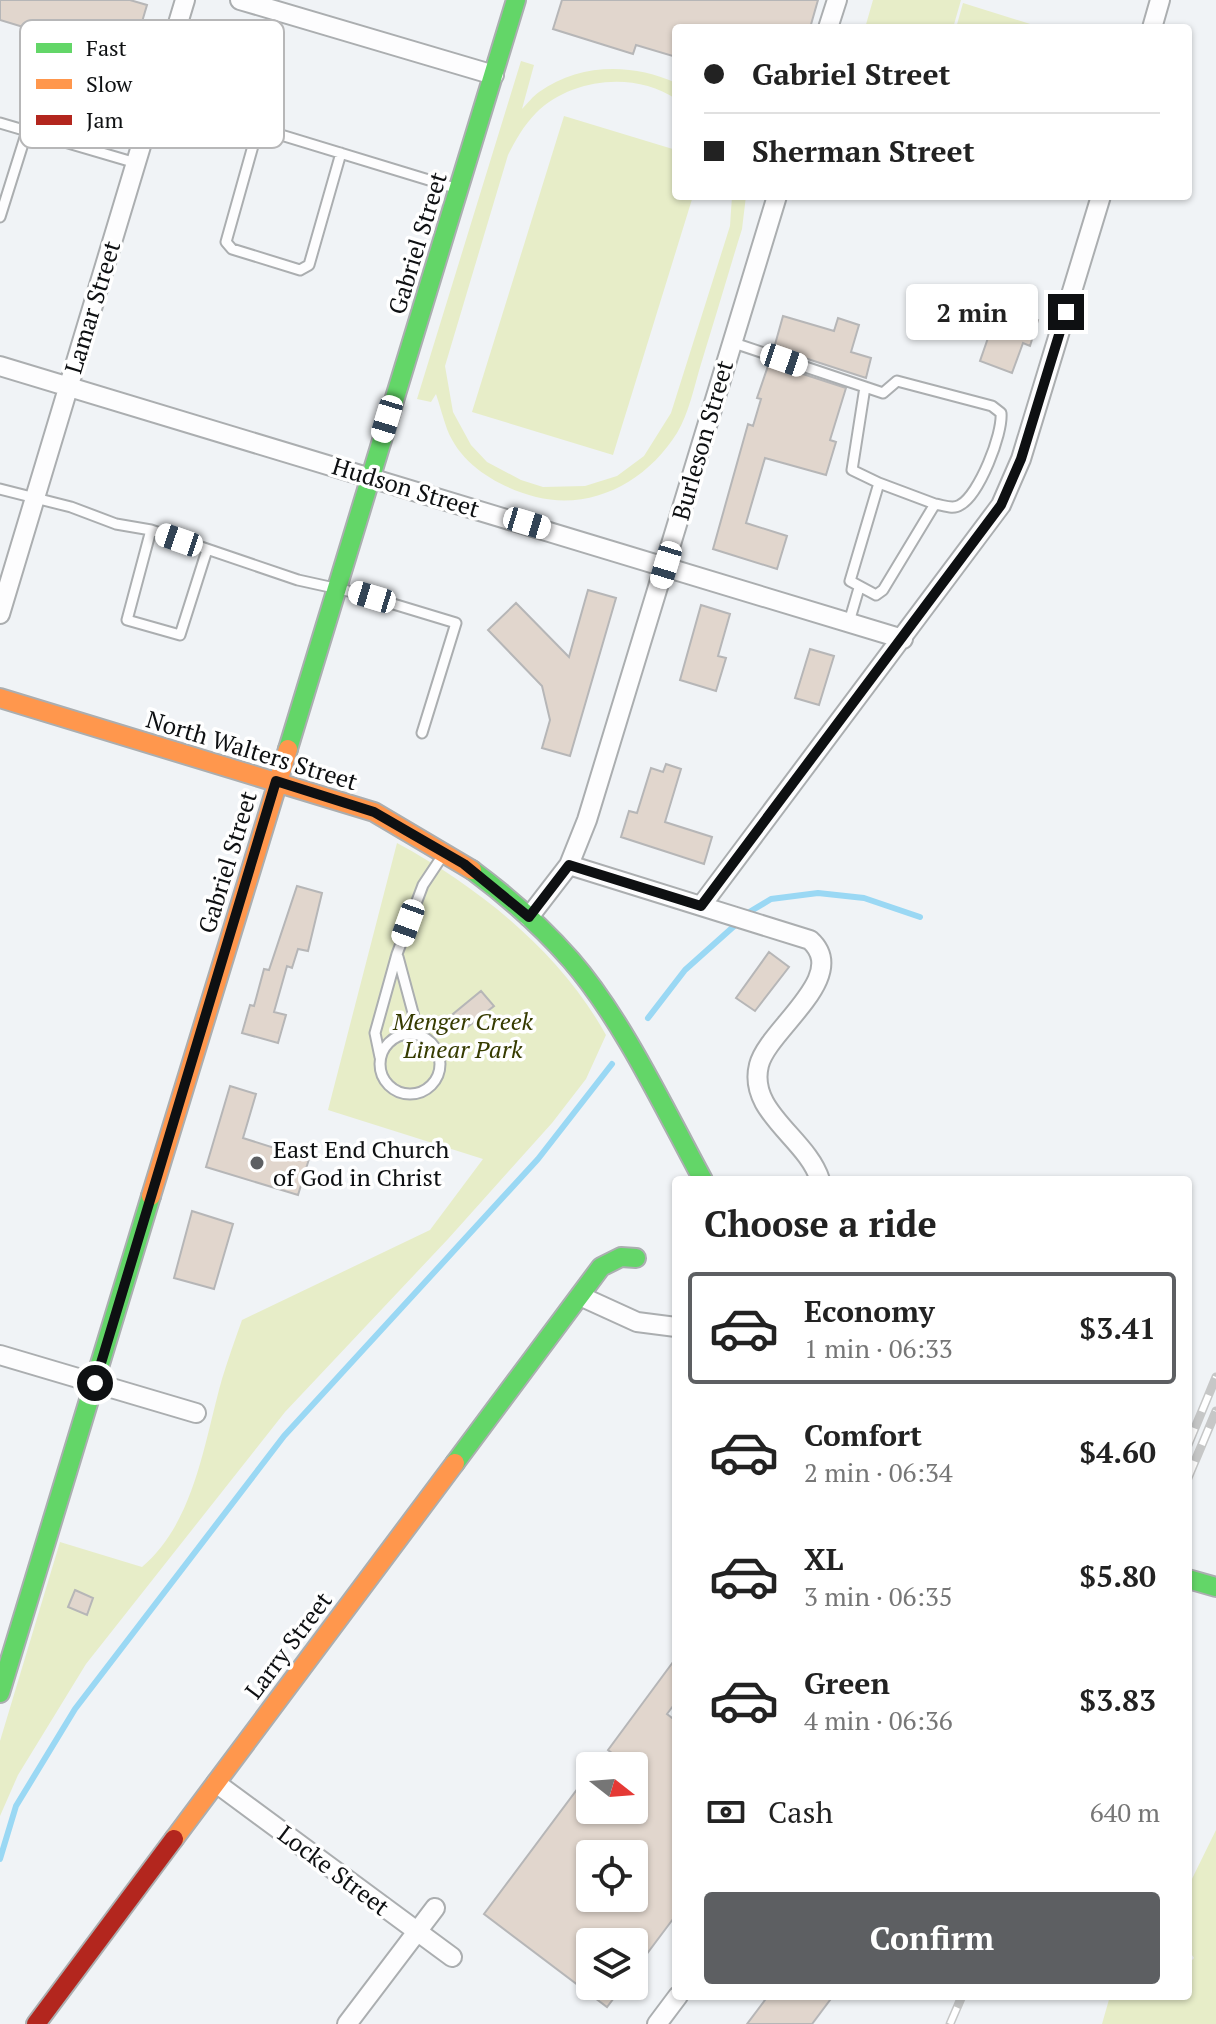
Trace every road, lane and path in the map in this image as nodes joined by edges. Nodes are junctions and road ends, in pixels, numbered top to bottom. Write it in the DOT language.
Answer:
graph roads {
  1 [pos="185,0"];
  2 [pos="240,0"];
  3 [pos="516,0"];
  4 [pos="837,0"];
  5 [pos="1160,0"];
  6 [pos="179,20"];
  7 [pos="829,24"];
  8 [pos="1153,24"];
  9 [pos="494,75"];
  10 [pos="0,123"];
  11 [pos="20,129"];
  12 [pos="284,136"];
  13 [pos="22,148"];
  14 [pos="85,148"];
  15 [pos="141,148"];
  16 [pos="252,148"];
  17 [pos="341,153"];
  18 [pos="136,163"];
  19 [pos="458,189"];
  20 [pos="776,200"];
  21 [pos="1100,200"];
  22 [pos="0,217"];
  23 [pos="731,342"];
  24 [pos="0,366"];
  25 [pos="68,386"];
  26 [pos="865,387"];
  27 [pos="370,476"];
  28 [pos="879,483"];
  29 [pos="0,489"];
  30 [pos="35,499"];
  31 [pos="935,504"];
  32 [pos="151,530"];
  33 [pos="207,550"];
  34 [pos="666,565"];
  35 [pos="859,588"];
  36 [pos="335,590"];
  37 [pos="0,614"];
  38 [pos="849,622"];
  39 [pos="903,639"];
  40 [pos="0,698"];
  41 [pos="422,733"];
  42 [pos="276,781"];
  43 [pos="445,852"];
  44 [pos="569,865"];
  45 [pos="701,906"];
  46 [pos="529,917"];
  47 [pos="397,954"];
  48 [pos="419,1035"];
  49 [pos="380,1057"];
  50 [pos="701,1176"];
  51 [pos="818,1176"];
  52 [pos="636,1258"];
  53 [pos="580,1296"];
  54 [pos="672,1326"];
  55 [pos="0,1355"];
  56 [pos="95,1383"];
  57 [pos="196,1413"];
  58 [pos="1192,1580"];
  59 [pos="1216,1587"];
  60 [pos="0,1693"];
  61 [pos="216,1783"];
  62 [pos="435,1908"];
  63 [pos="417,1932"];
  64 [pos="452,1957"];
  65 [pos="675,2000"];
  66 [pos="36,2024"];
  67 [pos="347,2024"];
  68 [pos="657,2024"];
  1 -- 6 [label="street, Lamar Street"];
  2 -- 9 [label="street"];
  3 -- 9 [label="street, Gabriel Street"];
  4 -- 7 [label="street"];
  5 -- 8 [label="street"];
  9 -- 19 [label="street, Gabriel Street"];
  10 -- 11 [label="lane"];
  12 -- 17 [label="lane"];
  13 -- 22 [label="lane"];
  14 -- 18 [label="lane"];
  15 -- 18 [label="street, Lamar Street"];
  16 -- 17 [label="lane"];
  17 -- 19 [label="lane"];
  18 -- 25 [label="street, Lamar Street"];
  19 -- 27 [label="street, Gabriel Street"];
  20 -- 23 [label="street, Burleson Street"];
  21 -- 39 [label="street"];
  23 -- 26 [label="lane"];
  23 -- 34 [label="street, Burleson Street"];
  24 -- 25 [label="street, Hudson Street"];
  25 -- 27 [label="street, Hudson Street"];
  25 -- 30 [label="street, Lamar Street"];
  26 -- 28 [label="lane"];
  26 -- 31 [label="lane"];
  27 -- 34 [label="street, Hudson Street"];
  27 -- 36 [label="street, Gabriel Street"];
  28 -- 31 [label="lane"];
  28 -- 35 [label="lane"];
  29 -- 30 [label="lane"];
  30 -- 32 [label="lane"];
  30 -- 37 [label="street, Lamar Street"];
  31 -- 35 [label="lane"];
  32 -- 33 [label="lane"];
  32 -- 33 [label="lane"];
  33 -- 36 [label="lane"];
  34 -- 38 [label="street, Hudson Street"];
  34 -- 44 [label="street, Burleson Street"];
  35 -- 38 [label="lane"];
  36 -- 41 [label="lane"];
  36 -- 42 [label="street, Gabriel Street"];
  38 -- 39 [label="street, Hudson Street"];
  39 -- 45 [label="street"];
  40 -- 42 [label="street, North Walters Street"];
  42 -- 43 [label="street, North Walters Street"];
  42 -- 56 [label="street, Gabriel Street"];
  43 -- 46 [label="street, North Walters Street"];
  43 -- 47 [label="lane"];
  44 -- 45 [label="street"];
  44 -- 46 [label="street, Burleson Street"];
  45 -- 51 [label="street"];
  46 -- 50 [label="street, North Walters Street"];
  47 -- 48 [label="lane"];
  47 -- 49 [label="lane"];
  48 -- 49 [label="lane"];
  48 -- 49 [label="lane"];
  52 -- 53 [label="street, Larry Street"];
  53 -- 54 [label="street"];
  53 -- 61 [label="street, Larry Street"];
  55 -- 56 [label="street"];
  56 -- 57 [label="street"];
  56 -- 60 [label="street, Gabriel Street"];
  58 -- 59 [label="street"];
  61 -- 63 [label="street, Locke Street"];
  61 -- 66 [label="street, Larry Street"];
  62 -- 63 [label="street"];
  63 -- 64 [label="street, Locke Street"];
  63 -- 67 [label="street"];
  65 -- 68 [label="street"];
}
